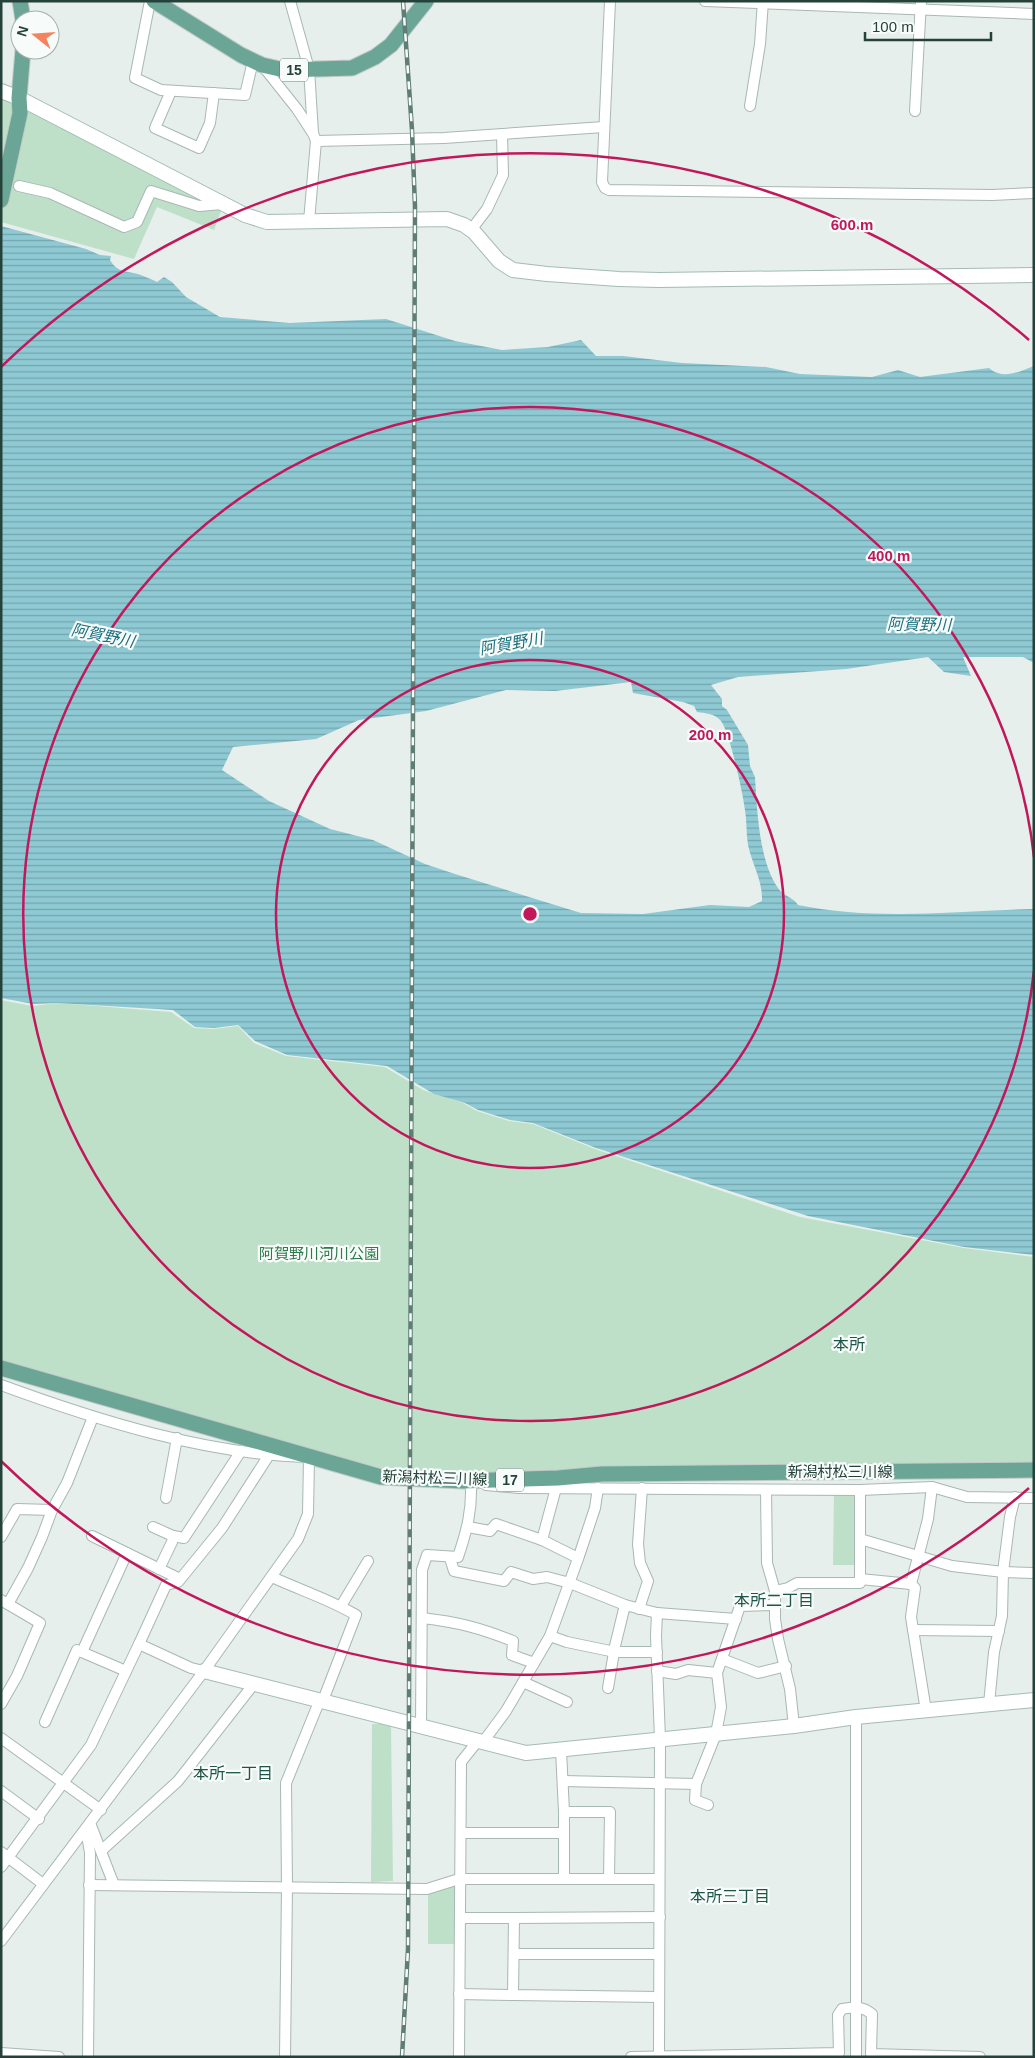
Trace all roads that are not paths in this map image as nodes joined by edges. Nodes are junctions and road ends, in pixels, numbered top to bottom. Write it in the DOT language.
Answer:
graph roads {
  1 [pos="152,1"];
  2 [pos="290,1"];
  3 [pos="426,1"];
  4 [pos="610,1"];
  5 [pos="705,1"];
  6 [pos="763,3"];
  7 [pos="921,5"];
  8 [pos="1034,14"];
  9 [pos="22,60"];
  10 [pos="257,63"];
  11 [pos="309,69"];
  12 [pos="1,91"];
  13 [pos="171,91"];
  14 [pos="214,93"];
  15 [pos="19,105"];
  16 [pos="750,106"];
  17 [pos="915,111"];
  18 [pos="604,127"];
  19 [pos="502,134"];
  20 [pos="314,137"];
  21 [pos="19,186"];
  22 [pos="1034,193"];
  23 [pos="1,200"];
  24 [pos="223,204"];
  25 [pos="309,221"];
  26 [pos="471,230"];
  27 [pos="1034,275"];
  28 [pos="1,1368"];
  29 [pos="1,1385"];
  30 [pos="93,1417"];
  31 [pos="177,1438"];
  32 [pos="241,1450"];
  33 [pos="269,1455"];
  34 [pos="309,1456"];
  35 [pos="1034,1470"];
  36 [pos="467,1482"];
  37 [pos="932,1487"];
  38 [pos="556,1488"];
  39 [pos="598,1488"];
  40 [pos="642,1488"];
  41 [pos="766,1490"];
  42 [pos="860,1490"];
  43 [pos="166,1498"];
  44 [pos="1015,1498"];
  45 [pos="1034,1498"];
  46 [pos="52,1510"];
  47 [pos="4,1522"];
  48 [pos="153,1527"];
  49 [pos="468,1527"];
  50 [pos="92,1536"];
  51 [pos="173,1536"];
  52 [pos="1,1537"];
  53 [pos="860,1538"];
  54 [pos="542,1540"];
  55 [pos="127,1553"];
  56 [pos="918,1556"];
  57 [pos="450,1558"];
  58 [pos="578,1558"];
  59 [pos="368,1561"];
  60 [pos="159,1569"];
  61 [pos="1003,1572"];
  62 [pos="1034,1573"];
  63 [pos="272,1577"];
  64 [pos="180,1579"];
  65 [pos="860,1579"];
  66 [pos="570,1583"];
  67 [pos="911,1584"];
  68 [pos="775,1590"];
  69 [pos="5,1602"];
  70 [pos="625,1605"];
  71 [pos="775,1605"];
  72 [pos="341,1606"];
  73 [pos="639,1608"];
  74 [pos="656,1613"];
  75 [pos="422,1618"];
  76 [pos="736,1619"];
  77 [pos="913,1630"];
  78 [pos="999,1631"];
  79 [pos="550,1636"];
  80 [pos="138,1644"];
  81 [pos="82,1652"];
  82 [pos="615,1652"];
  83 [pos="657,1652"];
  84 [pos="722,1659"];
  85 [pos="534,1663"];
  86 [pos="786,1666"];
  87 [pos="126,1671"];
  88 [pos="204,1671"];
  89 [pos="657,1671"];
  90 [pos="717,1673"];
  91 [pos="524,1682"];
  92 [pos="254,1684"];
  93 [pos="608,1688"];
  94 [pos="1034,1700"];
  95 [pos="321,1702"];
  96 [pos="567,1702"];
  97 [pos="1,1704"];
  98 [pos="989,1704"];
  99 [pos="926,1711"];
  100 [pos="856,1717"];
  101 [pos="45,1722"];
  102 [pos="794,1726"];
  103 [pos="421,1728"];
  104 [pos="716,1734"];
  105 [pos="1,1738"];
  106 [pos="660,1739"];
  107 [pos="480,1742"];
  108 [pos="561,1750"];
  109 [pos="562,1781"];
  110 [pos="63,1784"];
  111 [pos="660,1784"];
  112 [pos="696,1784"];
  113 [pos="1,1791"];
  114 [pos="708,1805"];
  115 [pos="100,1810"];
  116 [pos="564,1812"];
  117 [pos="39,1819"];
  118 [pos="88,1826"];
  119 [pos="461,1833"];
  120 [pos="564,1833"];
  121 [pos="102,1850"];
  122 [pos="5,1855"];
  123 [pos="1,1867"];
  124 [pos="564,1878"];
  125 [pos="609,1878"];
  126 [pos="459,1879"];
  127 [pos="659,1879"];
  128 [pos="44,1884"];
  129 [pos="89,1885"];
  130 [pos="114,1885"];
  131 [pos="287,1887"];
  132 [pos="660,1917"];
  133 [pos="461,1918"];
  134 [pos="514,1918"];
  135 [pos="1,1941"];
  136 [pos="514,1954"];
  137 [pos="659,1954"];
  138 [pos="459,1994"];
  139 [pos="513,1995"];
  140 [pos="659,1997"];
  141 [pos="855,2006"];
  142 [pos="1,2053"];
  143 [pos="659,2056"];
  144 [pos="59,2057"];
  145 [pos="88,2057"];
  146 [pos="285,2057"];
  147 [pos="459,2057"];
  148 [pos="631,2057"];
  149 [pos="856,2057"];
  150 [pos="980,2057"];
  1 -- 10 [label="main road, 15"];
  1 -- 13 [label="street"];
  2 -- 11 [label="street"];
  3 -- 11 [label="main road, 15"];
  4 -- 18 [label="street"];
  5 -- 6 [label="street"];
  6 -- 7 [label="street"];
  6 -- 16 [label="street"];
  7 -- 8 [label="street"];
  7 -- 17 [label="street"];
  9 -- 15 [label="main road"];
  10 -- 11 [label="main road, 15"];
  10 -- 14 [label="street"];
  10 -- 20 [label="street"];
  11 -- 20 [label="street"];
  12 -- 15 [label="street"];
  13 -- 14 [label="street"];
  13 -- 14 [label="street"];
  15 -- 23 [label="main road"];
  15 -- 24 [label="street"];
  18 -- 19 [label="street"];
  18 -- 22 [label="street"];
  19 -- 20 [label="street"];
  19 -- 26 [label="street"];
  20 -- 25 [label="street"];
  21 -- 24 [label="street"];
  24 -- 25 [label="street"];
  25 -- 26 [label="street"];
  26 -- 27 [label="street"];
  28 -- 34 [label="main road, 新潟村松三川線 / 17"];
  29 -- 30 [label="street"];
  30 -- 31 [label="street"];
  30 -- 46 [label="street"];
  31 -- 32 [label="street"];
  31 -- 43 [label="street"];
  32 -- 33 [label="street"];
  32 -- 51 [label="street"];
  33 -- 34 [label="street"];
  33 -- 64 [label="street"];
  34 -- 36 [label="main road, 新潟村松三川線 / 17"];
  34 -- 63 [label="street"];
  35 -- 36 [label="main road, 新潟村松三川線 / 17"];
  36 -- 38 [label="street"];
  36 -- 49 [label="street"];
  37 -- 42 [label="street"];
  37 -- 44 [label="street"];
  37 -- 56 [label="street"];
  38 -- 39 [label="street"];
  38 -- 54 [label="street"];
  39 -- 40 [label="street"];
  39 -- 58 [label="street"];
  40 -- 41 [label="street"];
  40 -- 73 [label="street"];
  41 -- 42 [label="street"];
  41 -- 68 [label="street"];
  42 -- 53 [label="street"];
  44 -- 45 [label="street"];
  44 -- 61 [label="street"];
  46 -- 47 [label="street"];
  46 -- 69 [label="street"];
  47 -- 52 [label="street"];
  48 -- 51 [label="street"];
  49 -- 54 [label="street"];
  49 -- 57 [label="street"];
  50 -- 55 [label="street"];
  51 -- 60 [label="street"];
  53 -- 56 [label="street"];
  53 -- 65 [label="street"];
  54 -- 58 [label="street"];
  55 -- 60 [label="street"];
  55 -- 81 [label="street"];
  56 -- 61 [label="street"];
  56 -- 67 [label="street"];
  57 -- 66 [label="street"];
  57 -- 75 [label="street"];
  58 -- 66 [label="street"];
  59 -- 72 [label="street"];
  60 -- 64 [label="street"];
  61 -- 62 [label="street"];
  61 -- 78 [label="street"];
  63 -- 72 [label="street"];
  63 -- 88 [label="street"];
  64 -- 80 [label="street"];
  65 -- 67 [label="street"];
  65 -- 68 [label="street"];
  66 -- 70 [label="street"];
  66 -- 79 [label="street"];
  67 -- 77 [label="street"];
  68 -- 71 [label="street"];
  69 -- 97 [label="street"];
  70 -- 73 [label="street"];
  70 -- 82 [label="street"];
  71 -- 76 [label="street"];
  71 -- 86 [label="street"];
  72 -- 95 [label="street"];
  73 -- 74 [label="street"];
  74 -- 76 [label="street"];
  74 -- 83 [label="street"];
  75 -- 85 [label="street"];
  75 -- 103 [label="street"];
  76 -- 84 [label="street"];
  77 -- 78 [label="street"];
  77 -- 99 [label="street"];
  78 -- 98 [label="street"];
  79 -- 82 [label="street"];
  79 -- 85 [label="street"];
  80 -- 87 [label="street"];
  80 -- 88 [label="street"];
  81 -- 87 [label="street"];
  81 -- 101 [label="street"];
  82 -- 83 [label="street"];
  82 -- 93 [label="street"];
  83 -- 89 [label="street"];
  84 -- 86 [label="street"];
  84 -- 90 [label="street"];
  85 -- 91 [label="street"];
  86 -- 102 [label="street"];
  87 -- 110 [label="street"];
  88 -- 92 [label="street"];
  88 -- 115 [label="street"];
  89 -- 90 [label="street"];
  89 -- 106 [label="street"];
  90 -- 104 [label="street"];
  91 -- 96 [label="street"];
  91 -- 107 [label="street"];
  92 -- 95 [label="street"];
  92 -- 121 [label="street"];
  94 -- 98 [label="street"];
  95 -- 103 [label="street"];
  95 -- 131 [label="street"];
  98 -- 99 [label="street"];
  99 -- 100 [label="street"];
  100 -- 102 [label="street"];
  100 -- 141 [label="street"];
  102 -- 104 [label="street"];
  103 -- 107 [label="street"];
  104 -- 106 [label="street"];
  104 -- 112 [label="street"];
  105 -- 110 [label="street"];
  106 -- 108 [label="street"];
  106 -- 111 [label="street"];
  107 -- 108 [label="street"];
  107 -- 119 [label="street"];
  108 -- 109 [label="street"];
  109 -- 111 [label="street"];
  109 -- 116 [label="street"];
  110 -- 115 [label="street"];
  110 -- 117 [label="street"];
  111 -- 112 [label="street"];
  111 -- 127 [label="street"];
  112 -- 114 [label="street"];
  113 -- 117 [label="street"];
  115 -- 118 [label="street"];
  116 -- 120 [label="street"];
  116 -- 125 [label="street"];
  117 -- 122 [label="street"];
  118 -- 121 [label="street"];
  118 -- 128 [label="street"];
  118 -- 129 [label="street"];
  119 -- 120 [label="street"];
  119 -- 126 [label="street"];
  120 -- 124 [label="street"];
  121 -- 130 [label="street"];
  122 -- 123 [label="street"];
  122 -- 128 [label="street"];
  124 -- 125 [label="street"];
  124 -- 126 [label="street"];
  125 -- 127 [label="street"];
  126 -- 131 [label="street"];
  126 -- 133 [label="street"];
  127 -- 132 [label="street"];
  128 -- 135 [label="street"];
  129 -- 130 [label="street"];
  129 -- 145 [label="street"];
  130 -- 131 [label="street"];
  131 -- 146 [label="street"];
  132 -- 134 [label="street"];
  132 -- 137 [label="street"];
  133 -- 134 [label="street"];
  133 -- 138 [label="street"];
  134 -- 136 [label="street"];
  136 -- 137 [label="street"];
  136 -- 139 [label="street"];
  137 -- 140 [label="street"];
  138 -- 139 [label="street"];
  138 -- 147 [label="street"];
  139 -- 140 [label="street"];
  140 -- 143 [label="street"];
  141 -- 143 [label="street"];
  141 -- 149 [label="street"];
  141 -- 150 [label="street"];
  142 -- 144 [label="street"];
  143 -- 148 [label="street"];
}
